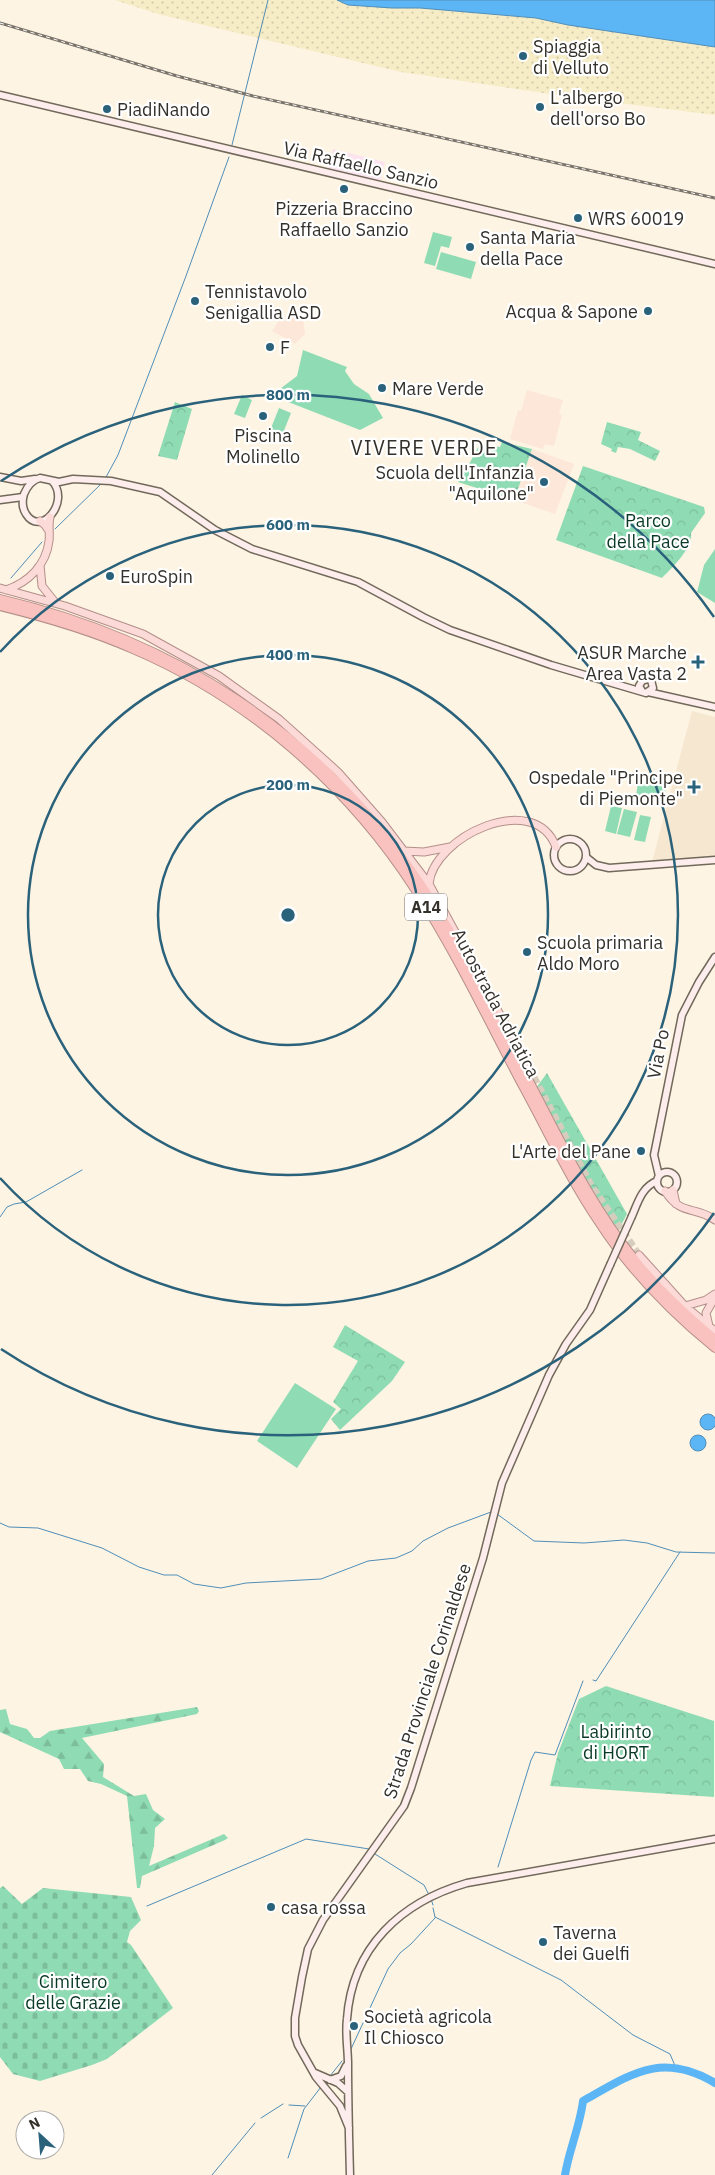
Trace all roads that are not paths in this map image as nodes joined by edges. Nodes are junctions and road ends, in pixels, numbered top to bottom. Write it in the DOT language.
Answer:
graph roads {
  1 [pos="0,95"];
  2 [pos="715,264"];
  3 [pos="0,477"];
  4 [pos="12,479"];
  5 [pos="36,479"];
  6 [pos="68,480"];
  7 [pos="52,481"];
  8 [pos="58,490"];
  9 [pos="24,494"];
  10 [pos="0,500"];
  11 [pos="9,500"];
  12 [pos="24,510"];
  13 [pos="50,517"];
  14 [pos="40,521"];
  15 [pos="49,532"];
  16 [pos="40,565"];
  17 [pos="26,581"];
  18 [pos="42,586"];
  19 [pos="3,589"];
  20 [pos="31,596"];
  21 [pos="3,603"];
  22 [pos="56,603"];
  23 [pos="715,706"];
  24 [pos="549,836"];
  25 [pos="562,841"];
  26 [pos="450,847"];
  27 [pos="556,847"];
  28 [pos="404,851"];
  29 [pos="424,852"];
  30 [pos="585,860"];
  31 [pos="715,860"];
  32 [pos="416,865"];
  33 [pos="434,867"];
  34 [pos="429,884"];
  35 [pos="715,956"];
  36 [pos="529,1068"];
  37 [pos="656,1166"];
  38 [pos="666,1172"];
  39 [pos="663,1185"];
  40 [pos="715,1220"];
  41 [pos="638,1255"];
  42 [pos="715,1295"];
  43 [pos="697,1304"];
  44 [pos="685,1306"];
  45 [pos="706,1313"];
  46 [pos="696,1316"];
  47 [pos="712,1329"];
  48 [pos="715,1339"];
  49 [pos="715,1348"];
  50 [pos="715,1839"];
  51 [pos="348,2060"];
  52 [pos="310,2067"];
  53 [pos="330,2080"];
  54 [pos="348,2092"];
  55 [pos="329,2093"];
  56 [pos="349,2128"];
  57 [pos="350,2175"];
  1 -- 2 [label="street, Via Raffaello Sanzio"];
  3 -- 4 [label="street"];
  4 -- 5 [label="street"];
  4 -- 9 [label="street"];
  5 -- 7 [label="street"];
  5 -- 9 [label="street"];
  6 -- 7 [label="street"];
  6 -- 8 [label="street"];
  6 -- 23 [label="street"];
  7 -- 8 [label="street"];
  8 -- 13 [label="street"];
  9 -- 11 [label="street"];
  9 -- 12 [label="street"];
  10 -- 11 [label="street"];
  11 -- 12 [label="street"];
  12 -- 14 [label="street"];
  13 -- 14 [label="street"];
  13 -- 15 [label="main road"];
  14 -- 15 [label="main road"];
  15 -- 16 [label="main road"];
  16 -- 17 [label="main road"];
  16 -- 18 [label="main road"];
  17 -- 19 [label="main road"];
  17 -- 20 [label="main road"];
  18 -- 20 [label="main road"];
  18 -- 22 [label="main road"];
  19 -- 20 [label="main road"];
  20 -- 22 [label="main road"];
  21 -- 48 [label="highway, Autostrada Adriatica / A14"];
  21 -- 49 [label="highway, Autostrada Adriatica / A14"];
  22 -- 28 [label="main road"];
  24 -- 25 [label="main road"];
  24 -- 26 [label="main road"];
  24 -- 27 [label="main road"];
  25 -- 27 [label="street"];
  25 -- 30 [label="street"];
  26 -- 29 [label="main road"];
  26 -- 33 [label="main road"];
  27 -- 30 [label="street"];
  28 -- 29 [label="main road"];
  28 -- 32 [label="main road"];
  29 -- 32 [label="main road"];
  30 -- 31 [label="street"];
  32 -- 33 [label="main road"];
  32 -- 34 [label="main road"];
  33 -- 34 [label="main road"];
  34 -- 36 [label="main road"];
  35 -- 37 [label="street, Via Po"];
  37 -- 38 [label="street"];
  37 -- 39 [label="street, Via Po"];
  38 -- 39 [label="street"];
  38 -- 39 [label="street"];
  39 -- 40 [label="main road"];
  39 -- 52 [label="street, Strada Provinciale Corinaldese, bridge"];
  41 -- 44 [label="main road"];
  42 -- 43 [label="main road"];
  42 -- 45 [label="main road"];
  43 -- 44 [label="main road"];
  43 -- 46 [label="main road"];
  44 -- 46 [label="main road"];
  45 -- 46 [label="main road"];
  45 -- 47 [label="main road"];
  46 -- 47 [label="main road"];
  50 -- 51 [label="street"];
  51 -- 53 [label="street"];
  51 -- 54 [label="street"];
  52 -- 53 [label="street, Strada Provinciale Corinaldese"];
  52 -- 55 [label="street, Strada Provinciale Corinaldese"];
  53 -- 54 [label="street, Strada Provinciale Corinaldese"];
  54 -- 55 [label="street"];
  54 -- 56 [label="street, Strada Provinciale Corinaldese"];
  55 -- 56 [label="street, Strada Provinciale Corinaldese"];
  56 -- 57 [label="street, Strada Provinciale Corinaldese"];
}
